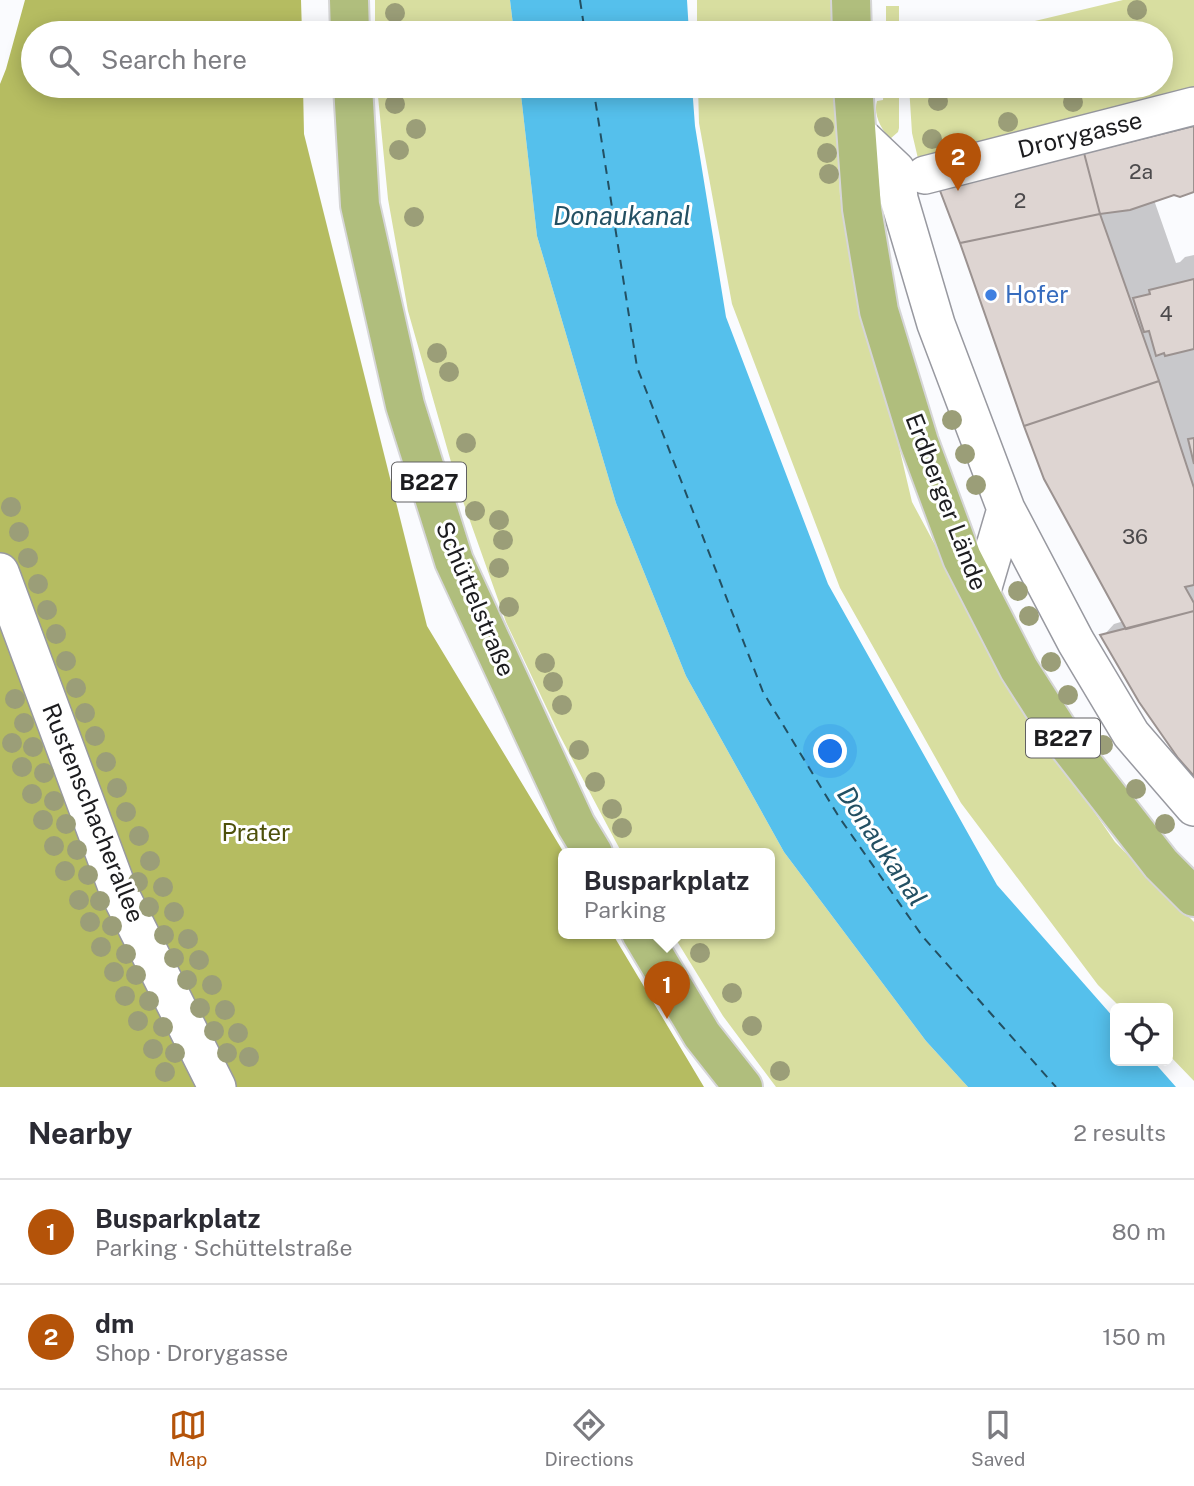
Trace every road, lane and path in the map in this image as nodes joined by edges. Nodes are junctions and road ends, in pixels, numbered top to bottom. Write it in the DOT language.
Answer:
graph roads {
  1 [pos="349,0"];
  2 [pos="852,0"];
  3 [pos="350,21"];
  4 [pos="852,21"];
  5 [pos="354,98"];
  6 [pos="854,98"];
  7 [pos="1194,106"];
  8 [pos="857,134"];
  9 [pos="925,175"];
  10 [pos="1006,509"];
  11 [pos="0,572"];
  12 [pos="981,594"];
  13 [pos="1194,807"];
  14 [pos="590,848"];
  15 [pos="1194,897"];
  16 [pos="645,939"];
  17 [pos="217,1087"];
  18 [pos="743,1087"];
  1 -- 3 [label="main road"];
  2 -- 4 [label="main road"];
  5 -- 14 [label="main road, Schüttelstraße / B227"];
  6 -- 8 [label="main road, Erdberger Lände / B227"];
  7 -- 9 [label="street, Drorygasse"];
  8 -- 10 [label="street"];
  8 -- 12 [label="main road, Erdberger Lände / B227"];
  10 -- 12 [label="street"];
  10 -- 13 [label="street"];
  11 -- 17 [label="street, Rustenschacherallee"];
  12 -- 15 [label="main road, Erdberger Lände / B227"];
  16 -- 18 [label="main road"];
}
